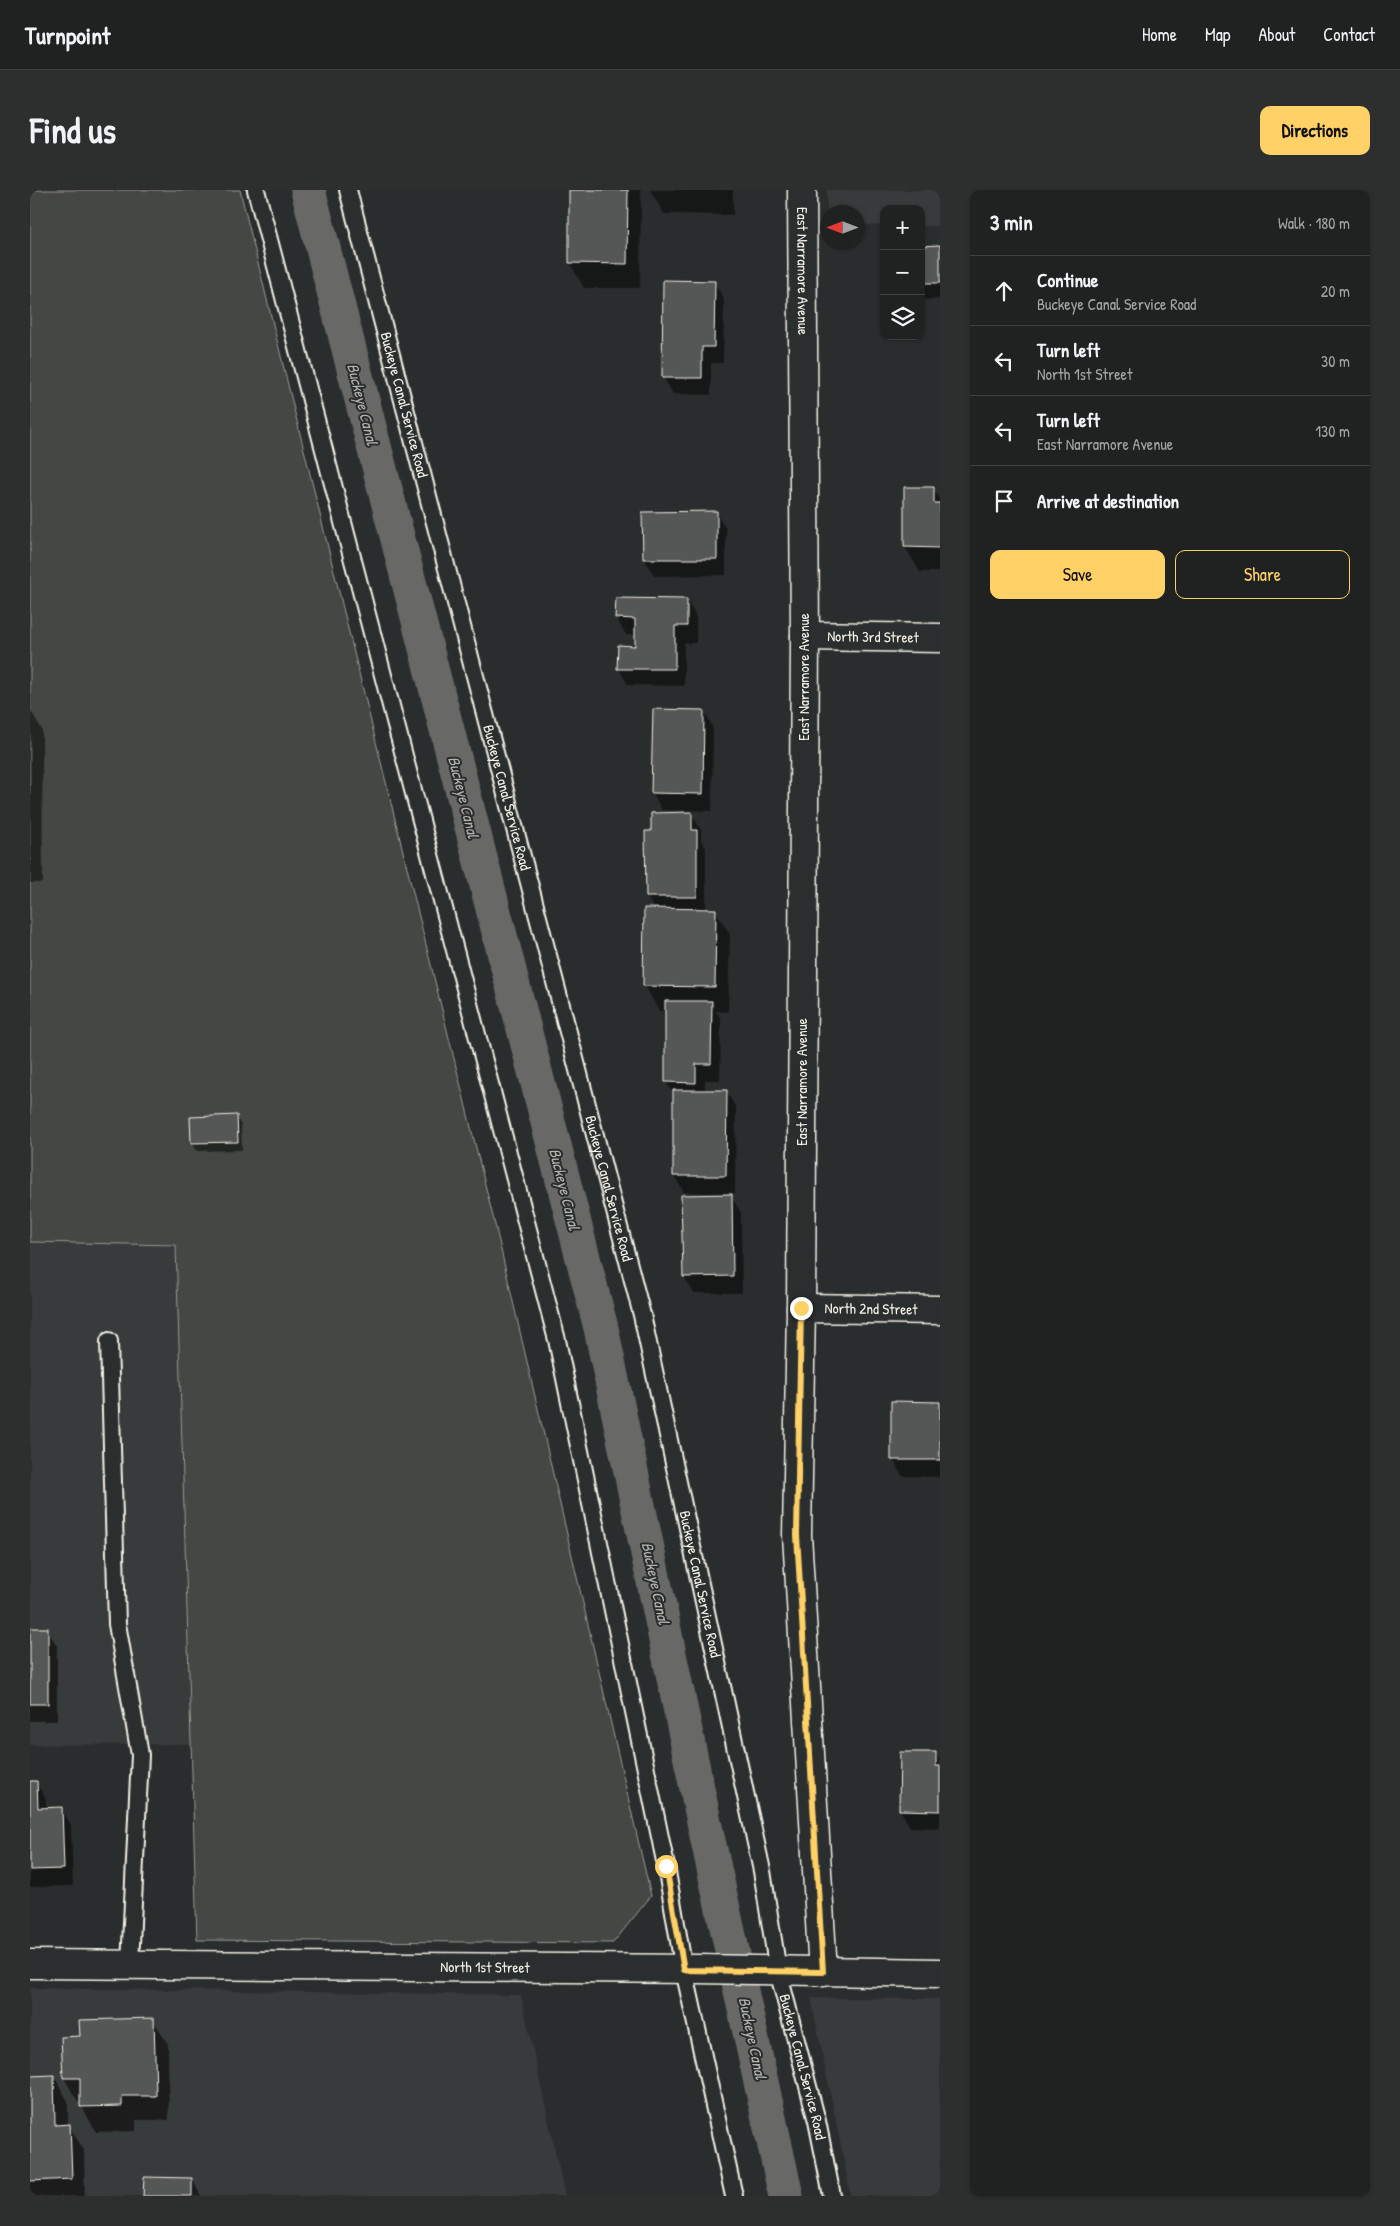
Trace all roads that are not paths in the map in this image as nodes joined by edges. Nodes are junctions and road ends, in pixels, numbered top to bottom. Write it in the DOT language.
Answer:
graph roads {
  1 [pos="256,190"];
  2 [pos="348,190"];
  3 [pos="802,190"];
  4 [pos="805,636"];
  5 [pos="940,638"];
  6 [pos="801,1308"];
  7 [pos="940,1310"];
  8 [pos="109,1341"];
  9 [pos="30,1964"];
  10 [pos="130,1965"];
  11 [pos="691,1969"];
  12 [pos="768,1971"];
  13 [pos="823,1972"];
  14 [pos="940,1973"];
  15 [pos="734,2196"];
  16 [pos="832,2196"];
  1 -- 11 [label="lane"];
  2 -- 12 [label="lane, Buckeye Canal Service Road"];
  3 -- 4 [label="street, East Narramore Avenue"];
  4 -- 5 [label="street, North 3rd Street"];
  4 -- 6 [label="street, East Narramore Avenue"];
  6 -- 7 [label="street, North 2nd Street"];
  6 -- 13 [label="street, East Narramore Avenue"];
  8 -- 10 [label="lane"];
  9 -- 10 [label="street, North 1st Street"];
  10 -- 11 [label="street, North 1st Street"];
  11 -- 12 [label="street, North 1st Street"];
  11 -- 15 [label="lane"];
  12 -- 13 [label="street, North 1st Street"];
  12 -- 16 [label="lane, Buckeye Canal Service Road"];
  13 -- 14 [label="street, North 1st Street"];
}
